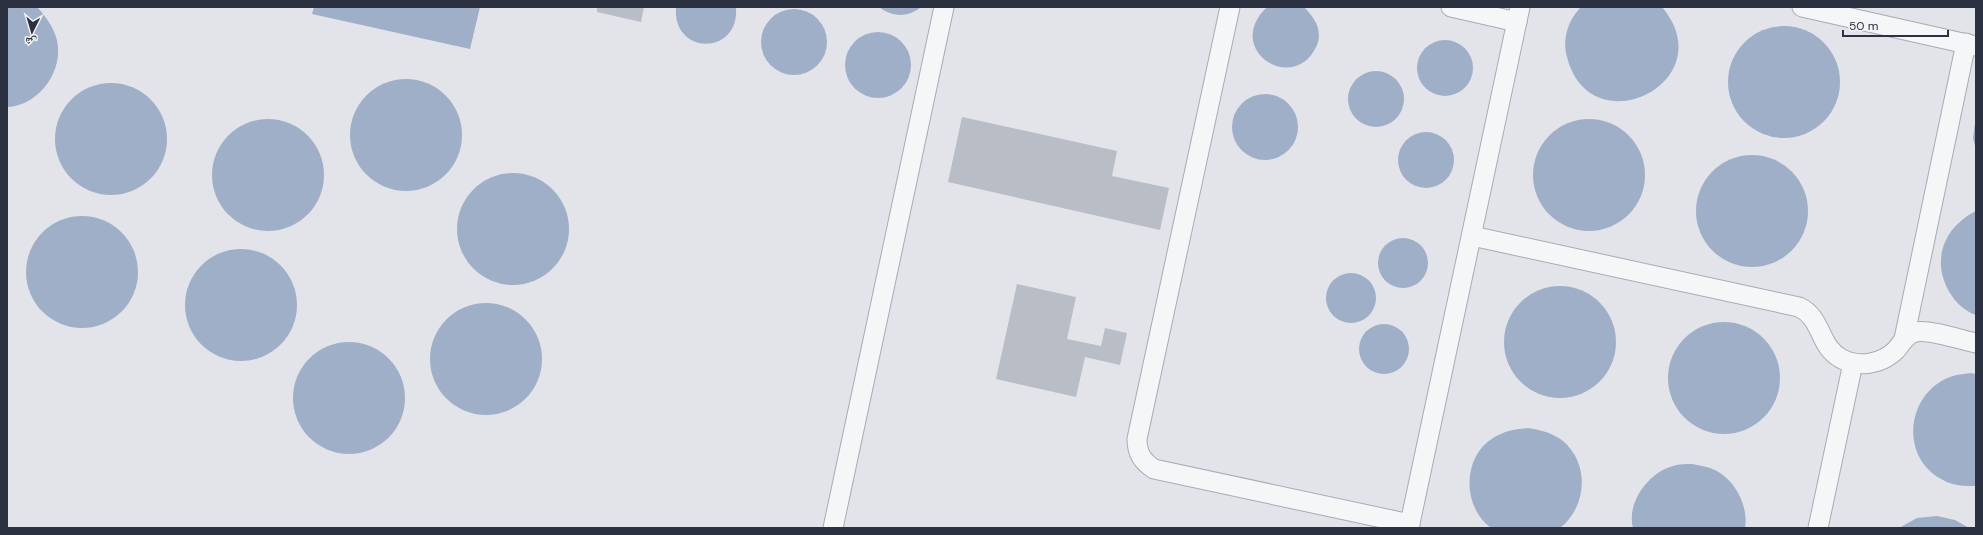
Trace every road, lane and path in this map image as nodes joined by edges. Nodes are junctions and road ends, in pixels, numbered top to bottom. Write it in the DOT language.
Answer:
graph roads {
  1 [pos="944,7"];
  2 [pos="1230,7"];
  3 [pos="1451,7"];
  4 [pos="1802,7"];
  5 [pos="1519,14"];
  6 [pos="1971,45"];
  7 [pos="1472,236"];
  8 [pos="1904,339"];
  9 [pos="1976,343"];
  10 [pos="1854,363"];
  11 [pos="1409,526"];
  12 [pos="833,528"];
  13 [pos="1818,528"];
  1 -- 12 [label="lane"];
  2 -- 11 [label="lane"];
  3 -- 5 [label="lane"];
  4 -- 6 [label="lane"];
  5 -- 7 [label="lane"];
  6 -- 8 [label="lane"];
  7 -- 10 [label="lane"];
  7 -- 11 [label="lane"];
  8 -- 9 [label="lane"];
  8 -- 10 [label="lane"];
  10 -- 13 [label="lane"];
}
